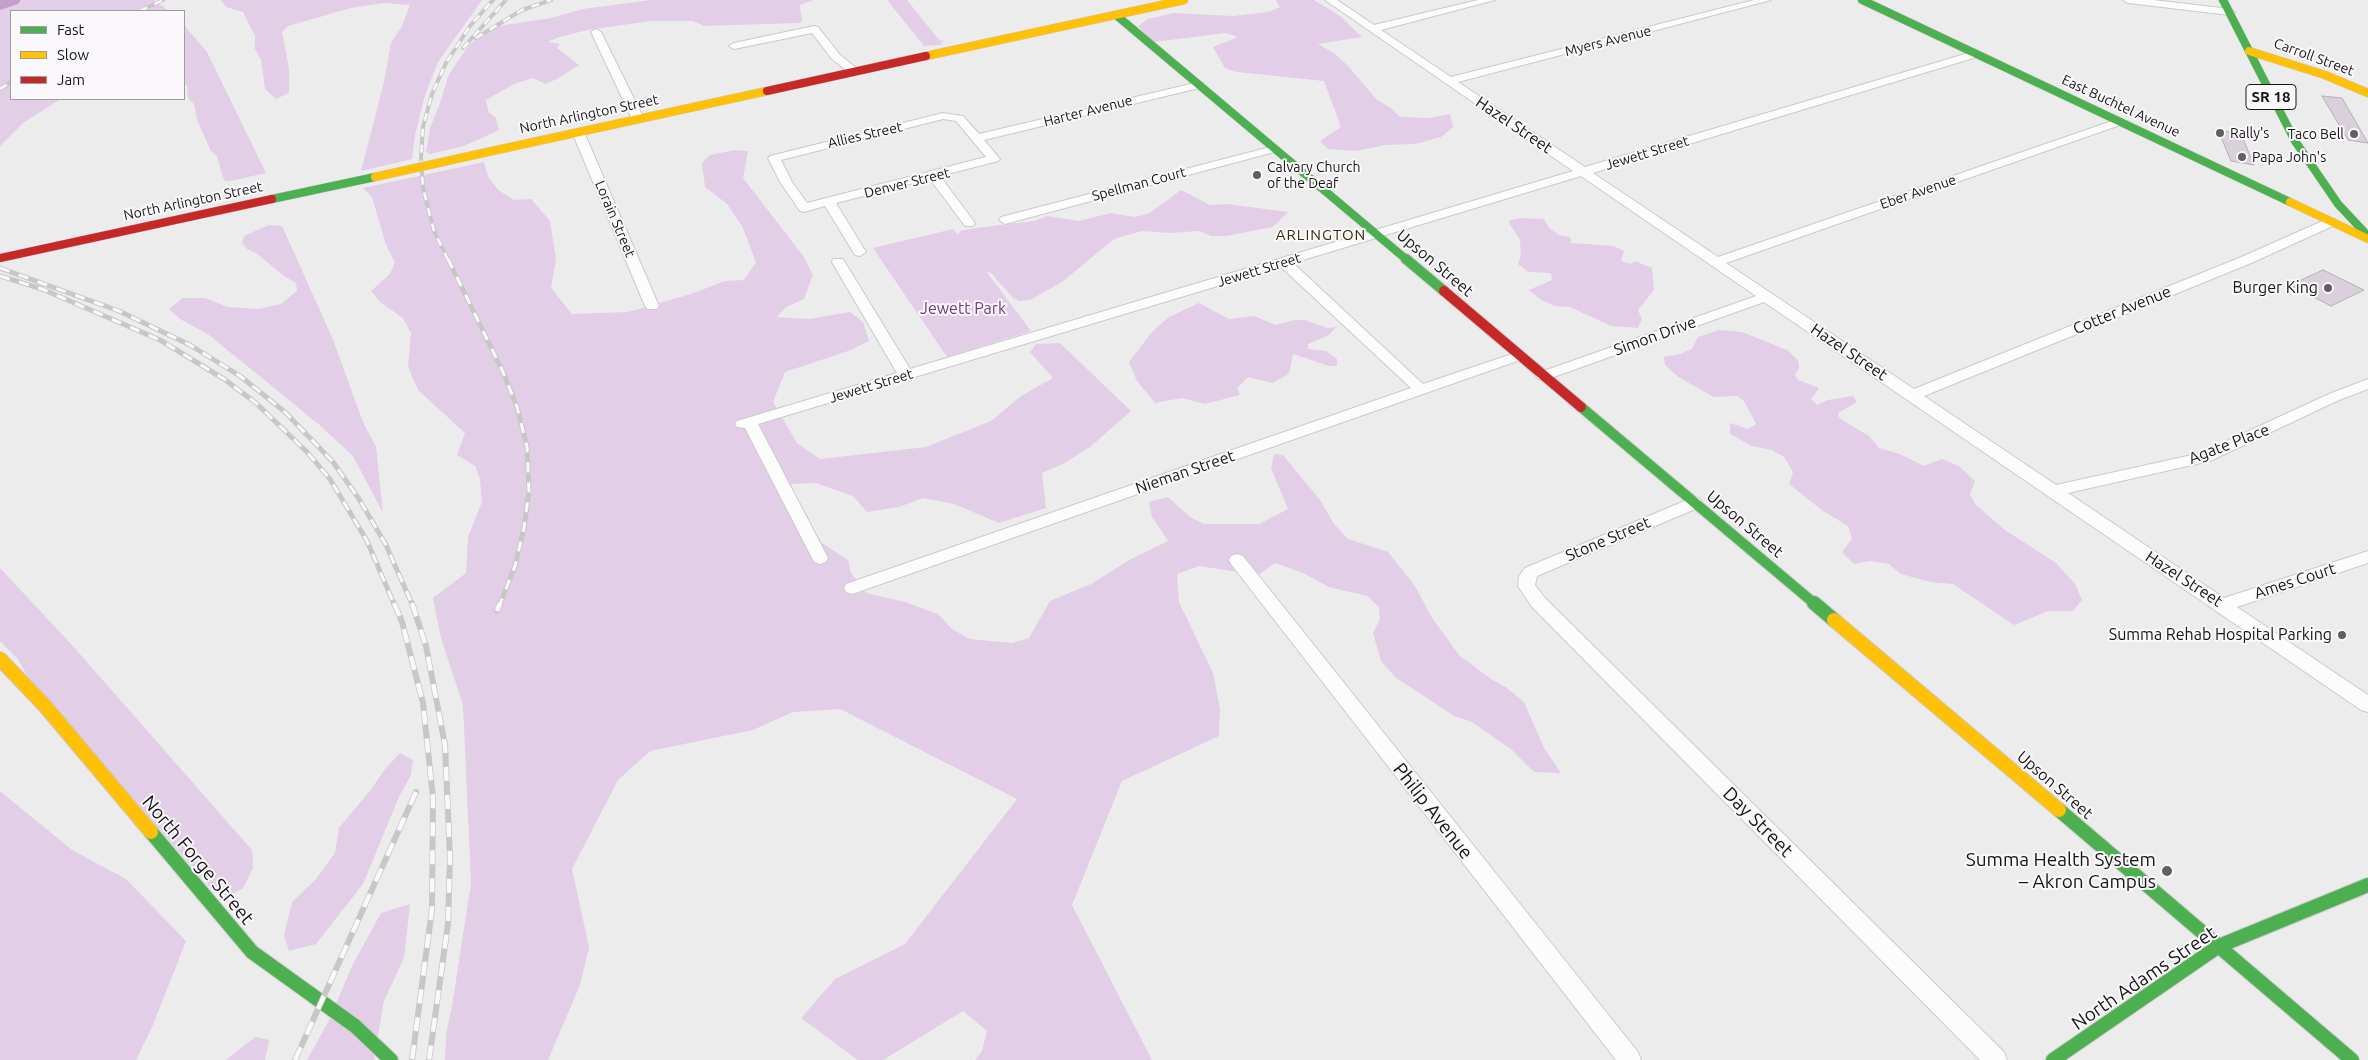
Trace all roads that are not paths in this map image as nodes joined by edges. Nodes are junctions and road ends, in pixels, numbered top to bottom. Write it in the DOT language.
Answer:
graph roads {
  1 [pos="1184,0"];
  2 [pos="1330,0"];
  3 [pos="1490,0"];
  4 [pos="1766,0"];
  5 [pos="1862,0"];
  6 [pos="2128,0"];
  7 [pos="2223,0"];
  8 [pos="2230,12"];
  9 [pos="1116,15"];
  10 [pos="1372,28"];
  11 [pos="596,32"];
  12 [pos="734,46"];
  13 [pos="2249,51"];
  14 [pos="1976,54"];
  15 [pos="855,72"];
  16 [pos="1450,81"];
  17 [pos="1199,85"];
  18 [pos="2368,93"];
  19 [pos="638,119"];
  20 [pos="2119,122"];
  21 [pos="578,132"];
  22 [pos="981,143"];
  23 [pos="1274,149"];
  24 [pos="1583,172"];
  25 [pos="934,176"];
  26 [pos="830,202"];
  27 [pos="804,208"];
  28 [pos="1005,220"];
  29 [pos="2330,222"];
  30 [pos="969,223"];
  31 [pos="1376,234"];
  32 [pos="2368,238"];
  33 [pos="860,252"];
  34 [pos="0,258"];
  35 [pos="838,262"];
  36 [pos="1284,262"];
  37 [pos="1716,262"];
  38 [pos="1767,296"];
  39 [pos="652,306"];
  40 [pos="1518,356"];
  41 [pos="906,375"];
  42 [pos="1543,376"];
  43 [pos="2368,384"];
  44 [pos="1420,389"];
  45 [pos="1913,395"];
  46 [pos="2055,491"];
  47 [pos="1694,503"];
  48 [pos="2368,557"];
  49 [pos="820,558"];
  50 [pos="1237,560"];
  51 [pos="1526,580"];
  52 [pos="852,588"];
  53 [pos="2223,605"];
  54 [pos="0,659"];
  55 [pos="2368,704"];
  56 [pos="2368,885"];
  57 [pos="2219,946"];
  58 [pos="391,1060"];
  59 [pos="1630,1060"];
  60 [pos="1996,1060"];
  61 [pos="2053,1060"];
  62 [pos="2352,1060"];
  1 -- 9 [label="street, North Arlington Street"];
  2 -- 10 [label="street, Hazel Street"];
  3 -- 10 [label="street"];
  4 -- 16 [label="street, Myers Avenue"];
  5 -- 14 [label="street, East Buchtel Avenue"];
  6 -- 8 [label="street"];
  7 -- 8 [label="street, SR 18"];
  8 -- 13 [label="street, SR 18"];
  9 -- 15 [label="street, North Arlington Street"];
  9 -- 17 [label="street, Upson Street"];
  10 -- 16 [label="street, Hazel Street"];
  11 -- 19 [label="street"];
  12 -- 15 [label="street"];
  13 -- 18 [label="street, Carroll Street"];
  13 -- 32 [label="street, SR 18"];
  14 -- 20 [label="street, East Buchtel Avenue"];
  14 -- 24 [label="street, Jewett Street"];
  15 -- 19 [label="street, North Arlington Street"];
  16 -- 24 [label="street, Hazel Street"];
  17 -- 22 [label="street, Harter Avenue"];
  17 -- 23 [label="street, Upson Street"];
  19 -- 21 [label="street, North Arlington Street"];
  20 -- 29 [label="street, East Buchtel Avenue"];
  20 -- 37 [label="street, Eber Avenue"];
  21 -- 34 [label="street, North Arlington Street, bridge"];
  21 -- 39 [label="street, Lorain Street"];
  22 -- 25 [label="street, Denver Street"];
  22 -- 27 [label="street, Allies Street"];
  23 -- 28 [label="street, Spellman Court"];
  23 -- 31 [label="street, Upson Street"];
  24 -- 31 [label="street, Jewett Street"];
  24 -- 37 [label="street, Hazel Street"];
  25 -- 26 [label="street, Denver Street"];
  25 -- 30 [label="street"];
  26 -- 27 [label="street, Denver Street"];
  26 -- 33 [label="street"];
  29 -- 32 [label="street, East Buchtel Avenue"];
  29 -- 45 [label="street, Cotter Avenue"];
  31 -- 36 [label="street, Jewett Street"];
  31 -- 40 [label="street, Upson Street"];
  35 -- 41 [label="street"];
  36 -- 41 [label="street, Jewett Street"];
  36 -- 44 [label="street"];
  37 -- 38 [label="street, Hazel Street"];
  38 -- 42 [label="street, Simon Drive"];
  38 -- 45 [label="street, Hazel Street"];
  40 -- 42 [label="street, Upson Street"];
  40 -- 44 [label="street, Nieman Street"];
  41 -- 49 [label="street, Jewett Street"];
  42 -- 47 [label="street, Upson Street"];
  43 -- 46 [label="street, Agate Place"];
  44 -- 52 [label="street, Nieman Street"];
  45 -- 46 [label="street, Hazel Street"];
  46 -- 53 [label="street, Hazel Street"];
  47 -- 51 [label="street, Stone Street"];
  47 -- 57 [label="street, Upson Street"];
  48 -- 53 [label="street, Ames Court"];
  50 -- 59 [label="street, Philip Avenue"];
  51 -- 60 [label="street, Day Street"];
  53 -- 55 [label="street, Hazel Street"];
  54 -- 58 [label="street, North Forge Street"];
  56 -- 57 [label="street, North Adams Street"];
  57 -- 61 [label="street, North Adams Street"];
  57 -- 62 [label="street, Upson Street"];
}
